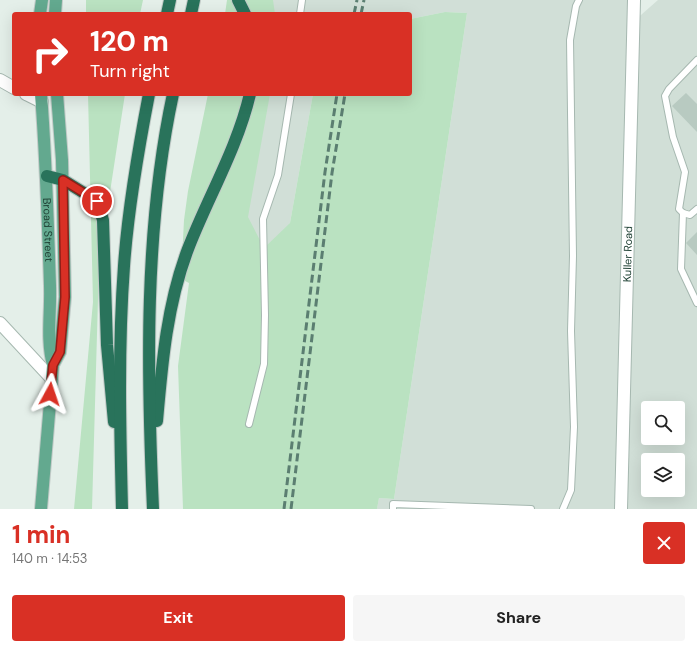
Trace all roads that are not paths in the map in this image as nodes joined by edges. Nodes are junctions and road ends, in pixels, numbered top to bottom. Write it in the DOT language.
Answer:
graph roads {
  1 [pos="42,0"];
  2 [pos="56,0"];
  3 [pos="170,0"];
  4 [pos="194,0"];
  5 [pos="238,0"];
  6 [pos="302,0"];
  7 [pos="579,0"];
  8 [pos="634,0"];
  9 [pos="40,12"];
  10 [pos="55,12"];
  11 [pos="167,12"];
  12 [pos="191,12"];
  13 [pos="244,12"];
  14 [pos="300,12"];
  15 [pos="697,60"];
  16 [pos="0,80"];
  17 [pos="12,87"];
  18 [pos="56,96"];
  19 [pos="148,96"];
  20 [pos="173,96"];
  21 [pos="249,96"];
  22 [pos="291,96"];
  23 [pos="42,98"];
  24 [pos="47,176"];
  25 [pos="63,180"];
  26 [pos="697,209"];
  27 [pos="683,213"];
  28 [pos="697,303"];
  29 [pos="0,323"];
  30 [pos="53,365"];
  31 [pos="52,379"];
  32 [pos="249,424"];
  33 [pos="151,480"];
  34 [pos="121,483"];
  35 [pos="41,509"];
  36 [pos="122,509"];
  37 [pos="153,509"];
  38 [pos="393,509"];
  39 [pos="531,509"];
  40 [pos="563,509"];
  41 [pos="621,509"];
  1 -- 9 [label="main road"];
  2 -- 10 [label="main road"];
  3 -- 11 [label="highway"];
  4 -- 12 [label="highway"];
  5 -- 13 [label="highway"];
  6 -- 14 [label="lane"];
  7 -- 40 [label="lane"];
  8 -- 41 [label="street, Kuller Road"];
  15 -- 27 [label="lane"];
  16 -- 17 [label="street"];
  18 -- 25 [label="main road, Broad Street"];
  19 -- 34 [label="highway"];
  20 -- 33 [label="highway"];
  21 -- 33 [label="highway"];
  22 -- 32 [label="lane"];
  23 -- 24 [label="main road, Broad Street"];
  24 -- 25 [label="highway"];
  24 -- 30 [label="main road, Broad Street"];
  25 -- 30 [label="main road, Broad Street"];
  25 -- 34 [label="highway"];
  26 -- 27 [label="lane"];
  27 -- 28 [label="lane"];
  29 -- 31 [label="street"];
  30 -- 31 [label="main road, Broad Street"];
  31 -- 35 [label="main road, Broad Street"];
  33 -- 37 [label="highway"];
  34 -- 36 [label="highway"];
  38 -- 39 [label="lane"];
}
